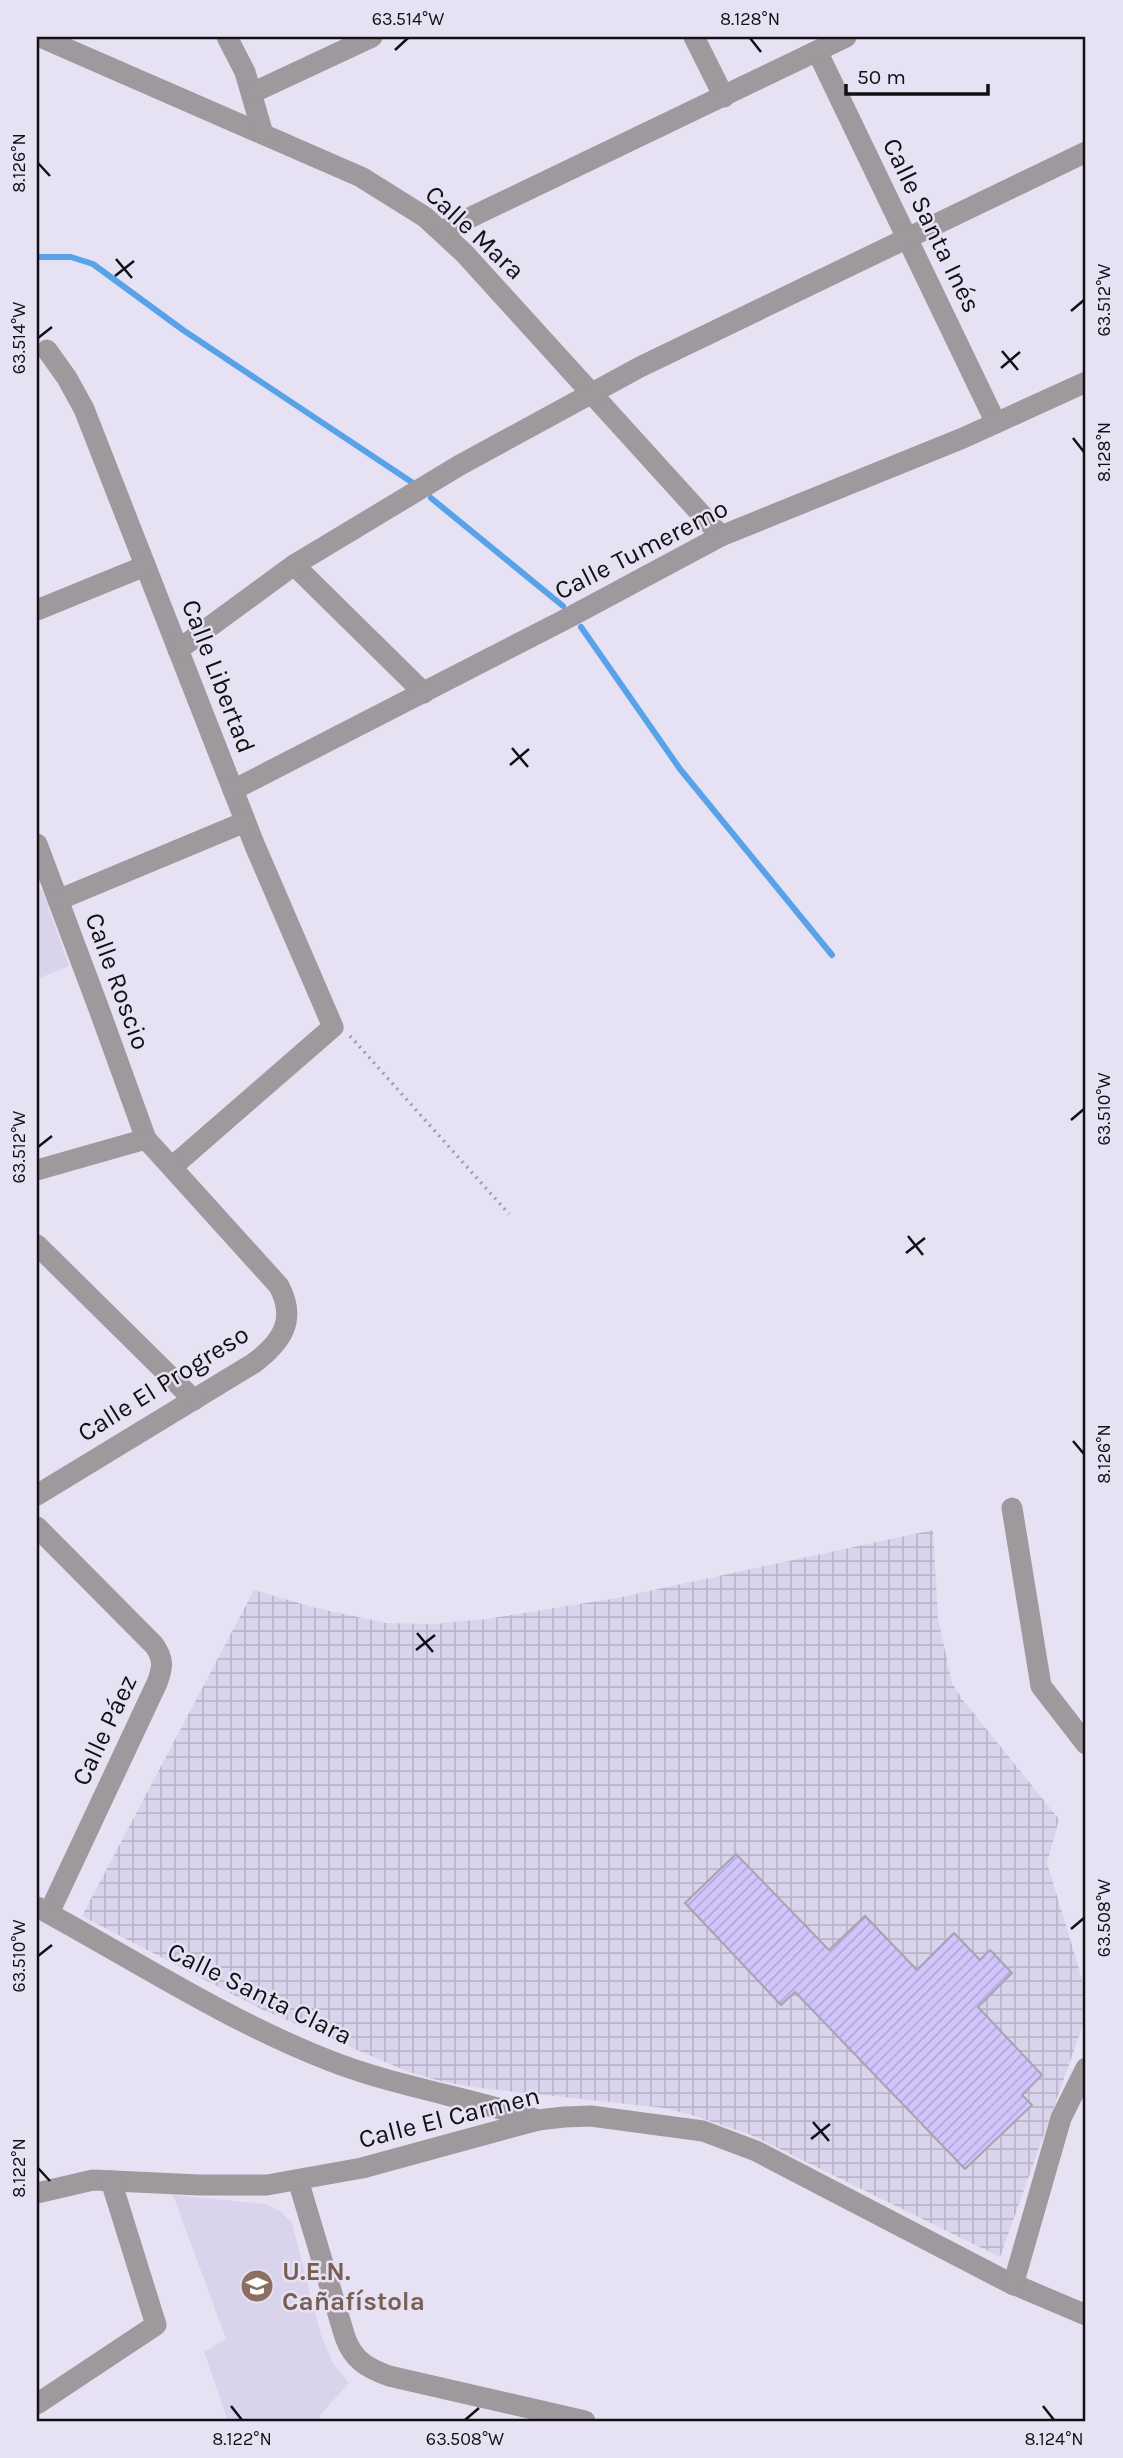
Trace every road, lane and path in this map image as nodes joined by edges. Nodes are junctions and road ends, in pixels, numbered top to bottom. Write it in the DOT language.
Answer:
graph roads {
  1 [pos="40,37"];
  2 [pos="227,37"];
  3 [pos="372,37"];
  4 [pos="694,37"];
  5 [pos="846,37"];
  6 [pos="817,51"];
  7 [pos="252,93"];
  8 [pos="724,97"];
  9 [pos="263,134"];
  10 [pos="1086,152"];
  11 [pos="442,231"];
  12 [pos="907,238"];
  13 [pos="47,350"];
  14 [pos="1086,382"];
  15 [pos="592,393"];
  16 [pos="996,423"];
  17 [pos="721,536"];
  18 [pos="294,565"];
  19 [pos="145,566"];
  20 [pos="37,610"];
  21 [pos="178,650"];
  22 [pos="424,694"];
  23 [pos="233,790"];
  24 [pos="246,822"];
  25 [pos="37,844"];
  26 [pos="58,900"];
  27 [pos="333,1027"];
  28 [pos="146,1139"];
  29 [pos="172,1167"];
  30 [pos="37,1170"];
  31 [pos="509,1214"];
  32 [pos="39,1252"];
  33 [pos="194,1401"];
  34 [pos="37,1495"];
  35 [pos="1012,1508"];
  36 [pos="37,1527"];
  37 [pos="1086,1744"];
  38 [pos="43,1910"];
  39 [pos="1086,2068"];
  40 [pos="538,2120"];
  41 [pos="298,2180"];
  42 [pos="111,2181"];
  43 [pos="37,2193"];
  44 [pos="1013,2285"];
  45 [pos="1086,2315"];
  46 [pos="37,2404"];
  47 [pos="585,2421"];
  1 -- 9 [label="street, Calle Mara"];
  2 -- 7 [label="street"];
  3 -- 7 [label="street"];
  4 -- 8 [label="street"];
  5 -- 6 [label="street"];
  6 -- 8 [label="street"];
  6 -- 12 [label="street, Calle Santa Inés"];
  7 -- 9 [label="street"];
  8 -- 11 [label="street"];
  9 -- 11 [label="street, Calle Mara"];
  10 -- 12 [label="street"];
  11 -- 15 [label="street, Calle Mara"];
  12 -- 15 [label="street"];
  12 -- 16 [label="street, Calle Santa Inés"];
  13 -- 19 [label="street, Calle Libertad"];
  14 -- 16 [label="street, Calle Tumeremo"];
  15 -- 17 [label="street, Calle Mara"];
  15 -- 18 [label="street"];
  16 -- 17 [label="street, Calle Tumeremo"];
  17 -- 22 [label="street, Calle Tumeremo"];
  18 -- 21 [label="street"];
  18 -- 22 [label="street"];
  19 -- 20 [label="street"];
  19 -- 21 [label="street, Calle Libertad"];
  21 -- 23 [label="street, Calle Libertad"];
  22 -- 23 [label="street, Calle Tumeremo"];
  23 -- 24 [label="street, Calle Libertad"];
  24 -- 26 [label="street"];
  24 -- 27 [label="street, Calle Libertad"];
  25 -- 26 [label="street, Calle Roscio"];
  26 -- 28 [label="street, Calle Roscio"];
  27 -- 29 [label="street"];
  27 -- 31 [label="path"];
  28 -- 29 [label="street, Calle El Progreso"];
  28 -- 30 [label="street"];
  29 -- 33 [label="street, Calle El Progreso"];
  32 -- 33 [label="street"];
  33 -- 34 [label="street, Calle El Progreso"];
  35 -- 37 [label="street"];
  36 -- 38 [label="street, Calle Páez"];
  38 -- 40 [label="street, Calle Santa Clara"];
  39 -- 44 [label="street"];
  40 -- 41 [label="street, Calle El Carmen"];
  40 -- 44 [label="street, Calle El Carmen"];
  41 -- 42 [label="street, Calle El Carmen"];
  41 -- 47 [label="street"];
  42 -- 43 [label="street, Calle El Carmen"];
  42 -- 46 [label="street"];
  44 -- 45 [label="street, Calle El Carmen"];
}
